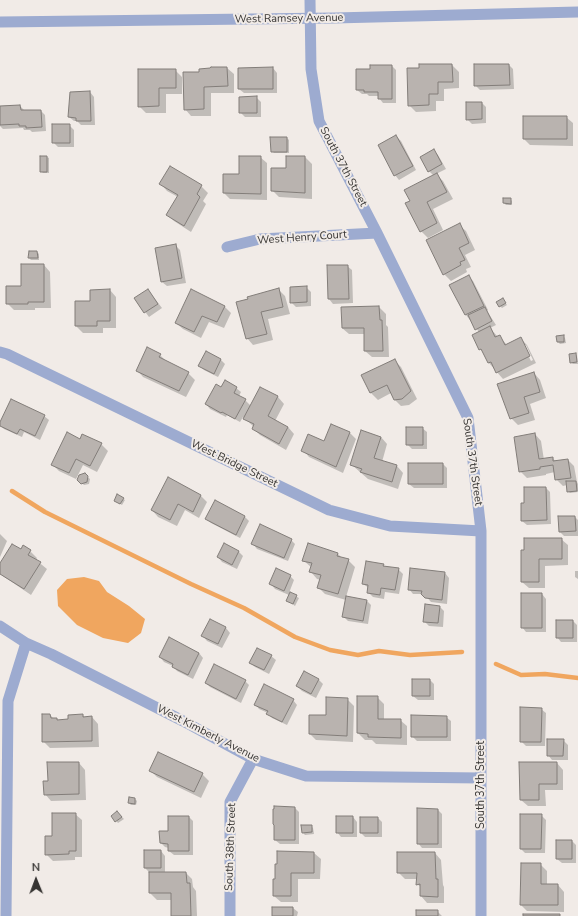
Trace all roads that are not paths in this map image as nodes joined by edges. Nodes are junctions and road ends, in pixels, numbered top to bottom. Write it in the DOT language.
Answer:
graph roads {
  1 [pos="310,0"];
  2 [pos="578,12"];
  3 [pos="311,18"];
  4 [pos="0,22"];
  5 [pos="377,233"];
  6 [pos="227,247"];
  7 [pos="0,352"];
  8 [pos="481,531"];
  9 [pos="0,626"];
  10 [pos="26,643"];
  11 [pos="253,759"];
  12 [pos="481,778"];
  13 [pos="6,916"];
  14 [pos="230,916"];
  15 [pos="480,916"];
  1 -- 3 [label="street, South 37th Street"];
  2 -- 3 [label="street, West Ramsey Avenue"];
  3 -- 4 [label="street, West Ramsey Avenue"];
  3 -- 5 [label="street, South 37th Street"];
  5 -- 6 [label="street, West Henry Court"];
  5 -- 8 [label="street, South 37th Street"];
  7 -- 8 [label="street, West Bridge Street"];
  8 -- 12 [label="street, South 37th Street"];
  9 -- 10 [label="street, West Kimberly Avenue"];
  10 -- 11 [label="street, West Kimberly Avenue"];
  10 -- 13 [label="street"];
  11 -- 12 [label="street, West Kimberly Avenue"];
  11 -- 14 [label="street, South 38th Street"];
  12 -- 15 [label="street, South 37th Street"];
}
